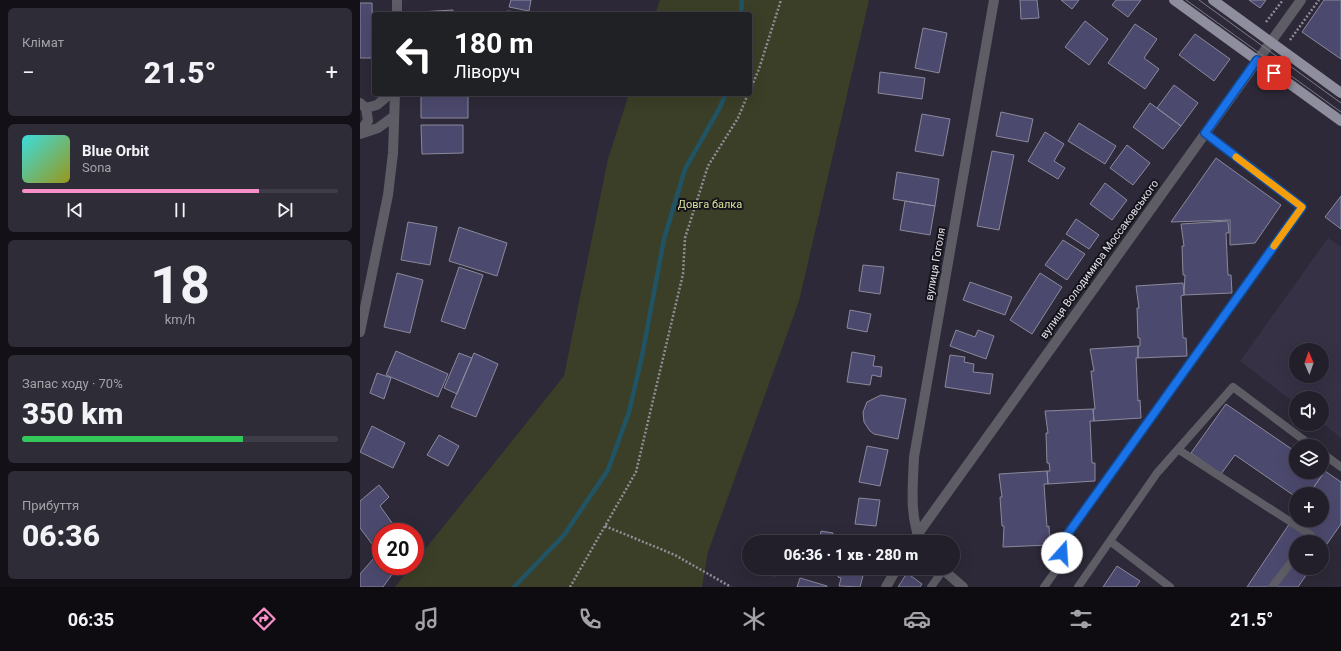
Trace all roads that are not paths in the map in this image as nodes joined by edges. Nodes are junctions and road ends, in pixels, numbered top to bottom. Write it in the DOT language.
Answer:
graph roads {
  1 [pos="397,0"];
  2 [pos="994,0"];
  3 [pos="1174,0"];
  4 [pos="1213,0"];
  5 [pos="1301,0"];
  6 [pos="397,12"];
  7 [pos="1271,42"];
  8 [pos="1257,60"];
  9 [pos="1341,93"];
  10 [pos="388,96"];
  11 [pos="395,96"];
  12 [pos="363,106"];
  13 [pos="393,117"];
  14 [pos="1341,121"];
  15 [pos="360,133"];
  16 [pos="1205,133"];
  17 [pos="360,332"];
  18 [pos="1303,439"];
  19 [pos="1179,450"];
  20 [pos="1329,458"];
  21 [pos="1341,467"];
  22 [pos="919,535"];
  23 [pos="920,535"];
  24 [pos="1312,535"];
  25 [pos="1110,541"];
  26 [pos="1289,565"];
  27 [pos="892,575"];
  28 [pos="938,575"];
  29 [pos="949,575"];
  30 [pos="886,587"];
  31 [pos="931,587"];
  32 [pos="962,587"];
  33 [pos="1044,587"];
  34 [pos="1078,587"];
  35 [pos="1170,587"];
  36 [pos="1272,587"];
  1 -- 6 [label="street"];
  2 -- 22 [label="street, вулиця Гоголя"];
  3 -- 8 [label="main road"];
  4 -- 7 [label="main road"];
  5 -- 7 [label="street, вулиця Володимира Моссаковського"];
  7 -- 8 [label="street, вулиця Володимира Моссаковського"];
  7 -- 9 [label="main road"];
  8 -- 14 [label="main road"];
  8 -- 16 [label="street, вулиця Володимира Моссаковського"];
  10 -- 12 [label="street"];
  11 -- 13 [label="street"];
  12 -- 15 [label="street"];
  13 -- 15 [label="street"];
  13 -- 17 [label="street"];
  16 -- 23 [label="street, вулиця Володимира Моссаковського"];
  16 -- 33 [label="lane"];
  18 -- 25 [label="lane"];
  19 -- 24 [label="lane"];
  20 -- 21 [label="lane"];
  25 -- 34 [label="lane"];
  25 -- 35 [label="lane"];
  26 -- 36 [label="lane"];
  27 -- 30 [label="street"];
  28 -- 31 [label="lane"];
  29 -- 32 [label="street"];
}
